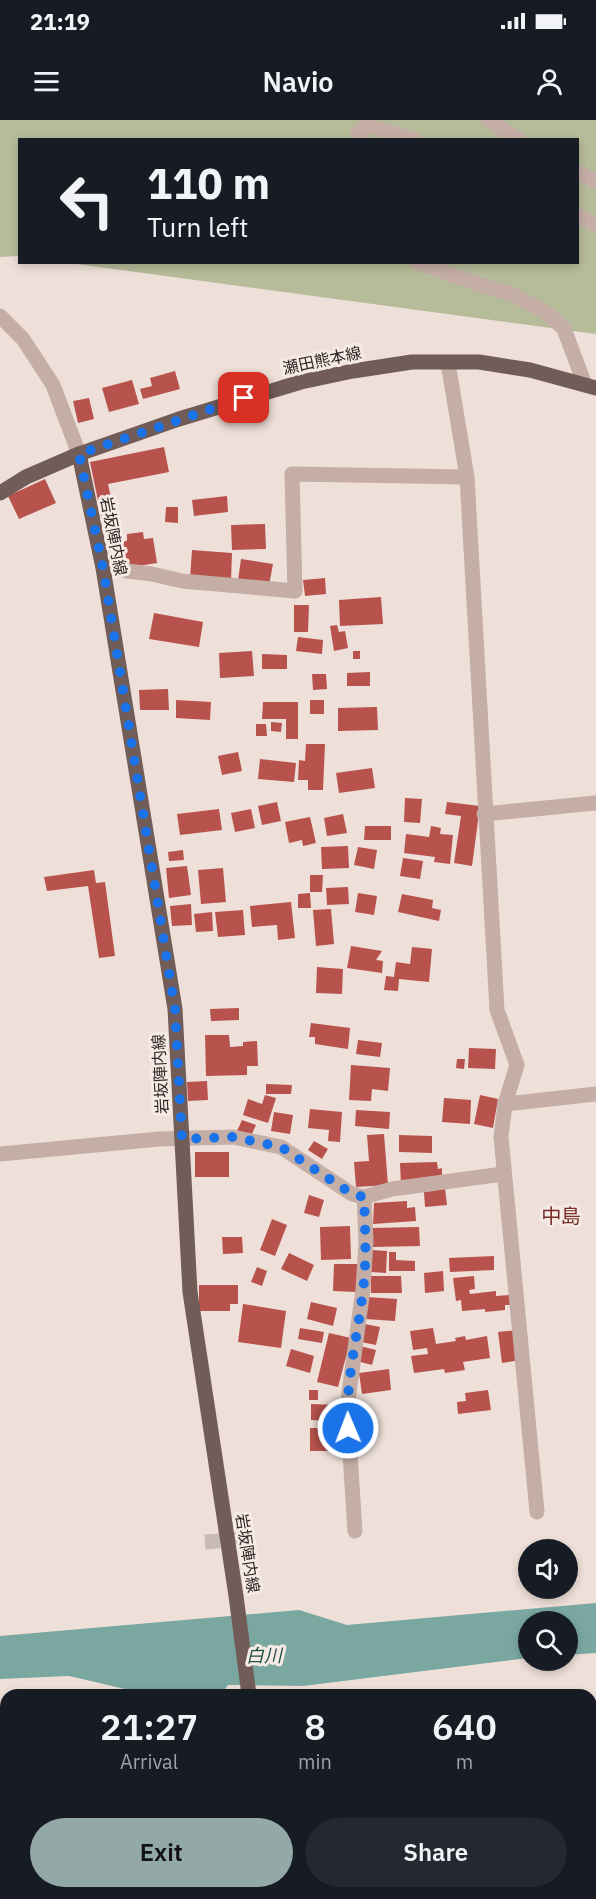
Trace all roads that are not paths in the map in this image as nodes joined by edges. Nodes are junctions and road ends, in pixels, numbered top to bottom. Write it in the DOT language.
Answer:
graph roads {
  1 [pos="489,120"];
  2 [pos="361,138"];
  3 [pos="408,138"];
  4 [pos="516,138"];
  5 [pos="579,173"];
  6 [pos="596,182"];
  7 [pos="579,216"];
  8 [pos="596,225"];
  9 [pos="422,264"];
  10 [pos="0,316"];
  11 [pos="448,363"];
  12 [pos="590,387"];
  13 [pos="79,454"];
  14 [pos="467,477"];
  15 [pos="0,493"];
  16 [pos="103,568"];
  17 [pos="596,803"];
  18 [pos="484,814"];
  19 [pos="596,1095"];
  20 [pos="505,1104"];
  21 [pos="182,1139"];
  22 [pos="0,1154"];
  23 [pos="503,1174"];
  24 [pos="364,1197"];
  25 [pos="537,1512"];
  26 [pos="355,1531"];
  27 [pos="248,1689"];
  1 -- 4 [label="street"];
  2 -- 3 [label="street"];
  5 -- 6 [label="street"];
  7 -- 8 [label="street"];
  9 -- 12 [label="street"];
  10 -- 13 [label="street"];
  11 -- 12 [label="main road, 瀬田熊本線"];
  11 -- 13 [label="main road, 瀬田熊本線"];
  11 -- 14 [label="street"];
  13 -- 15 [label="main road, 瀬田熊本線"];
  13 -- 16 [label="main road, 岩坂陣内線"];
  14 -- 16 [label="street"];
  14 -- 18 [label="street"];
  16 -- 21 [label="main road, 岩坂陣内線"];
  17 -- 18 [label="street"];
  18 -- 20 [label="street"];
  19 -- 20 [label="street"];
  20 -- 23 [label="street"];
  21 -- 22 [label="street"];
  21 -- 24 [label="street"];
  21 -- 27 [label="main road, 岩坂陣内線"];
  23 -- 24 [label="street"];
  23 -- 25 [label="street"];
  24 -- 26 [label="street"];
}
